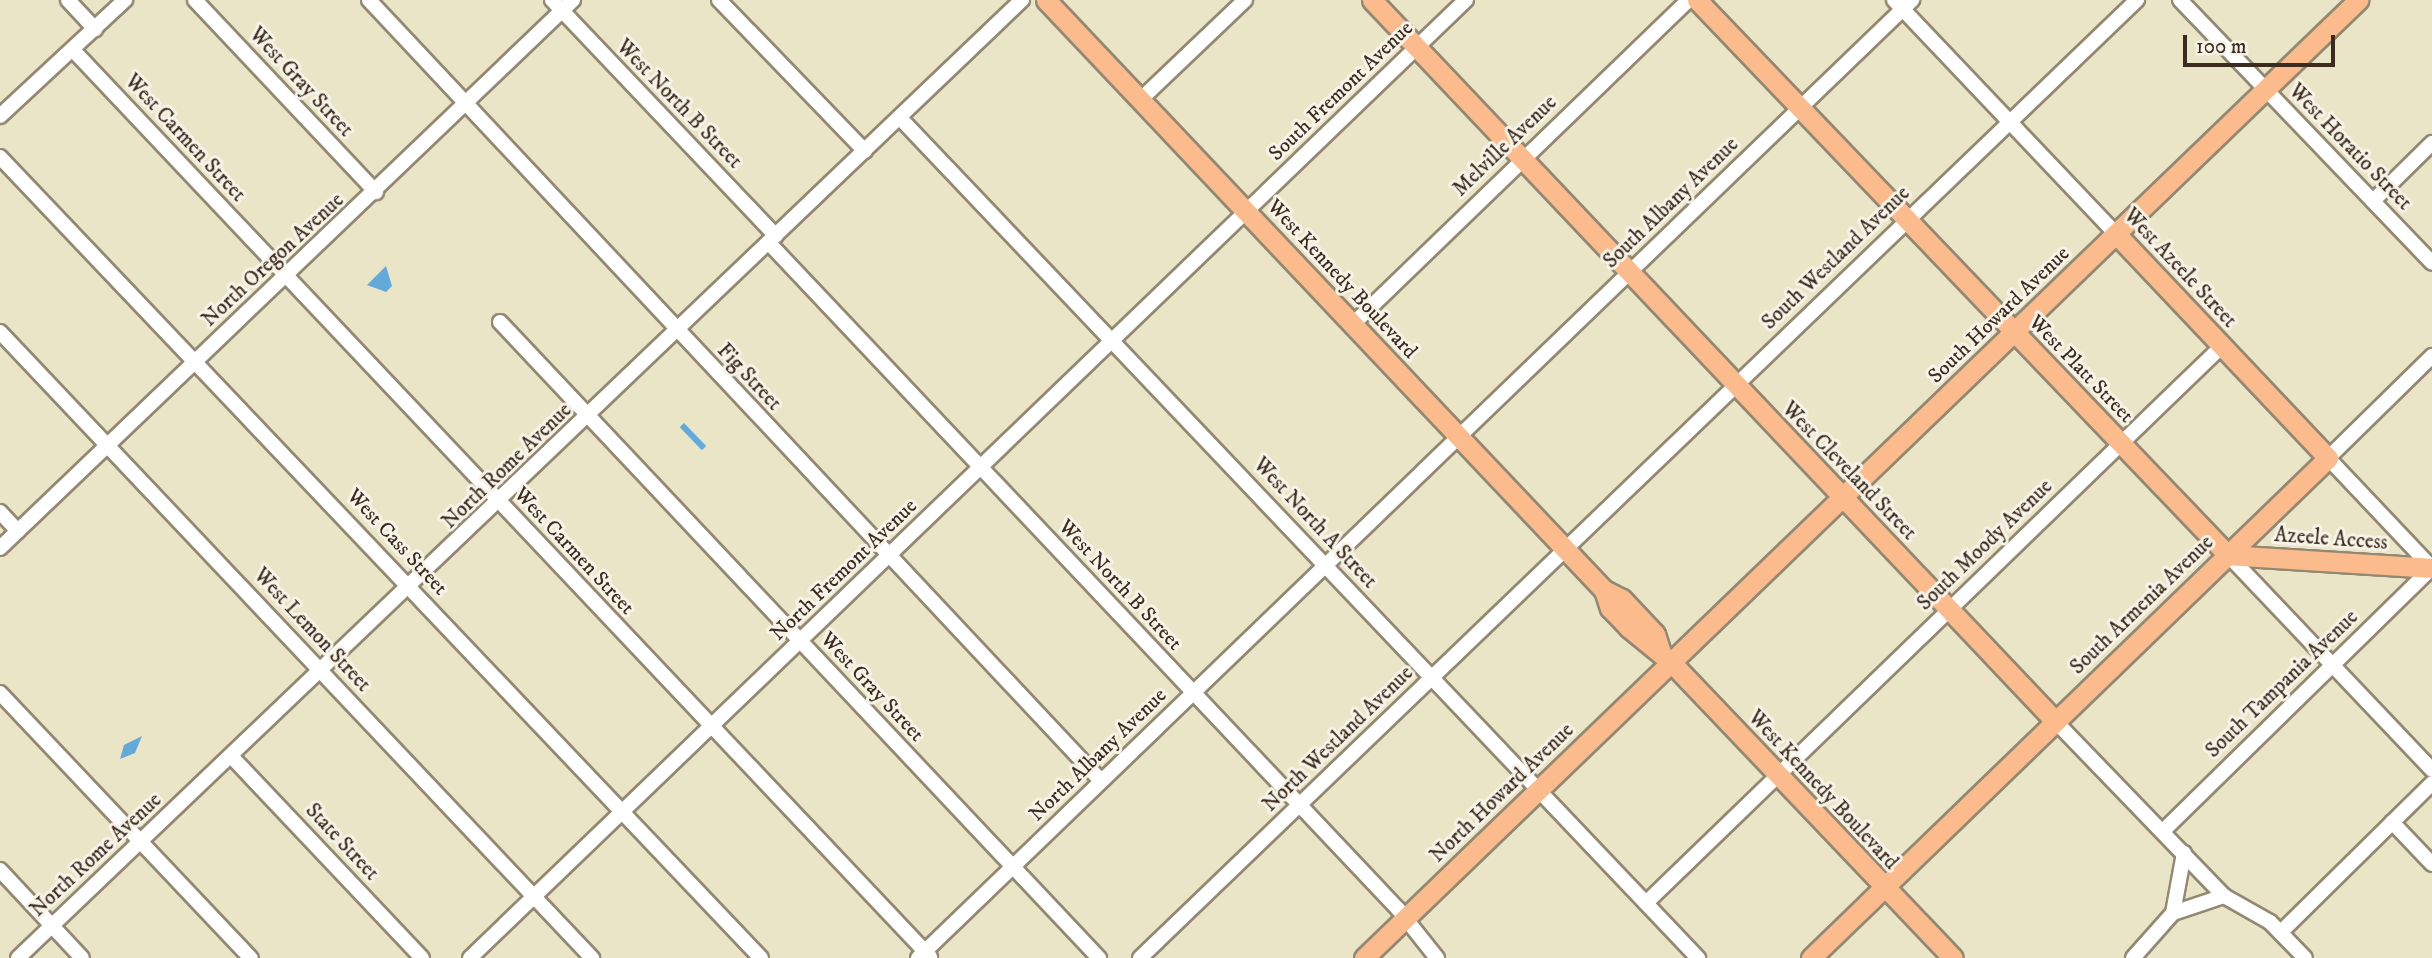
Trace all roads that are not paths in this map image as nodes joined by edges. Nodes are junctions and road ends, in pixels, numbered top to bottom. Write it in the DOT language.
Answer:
graph roads {
  1 [pos="68,0"];
  2 [pos="125,0"];
  3 [pos="195,0"];
  4 [pos="369,0"];
  5 [pos="573,0"];
  6 [pos="719,0"];
  7 [pos="1022,0"];
  8 [pos="1046,0"];
  9 [pos="1245,0"];
  10 [pos="1372,0"];
  11 [pos="1465,0"];
  12 [pos="1688,0"];
  13 [pos="1697,0"];
  14 [pos="2137,0"];
  15 [pos="2180,0"];
  16 [pos="2358,0"];
  17 [pos="1903,3"];
  18 [pos="557,5"];
  19 [pos="95,29"];
  20 [pos="1417,47"];
  21 [pos="73,50"];
  22 [pos="2265,89"];
  23 [pos="1140,100"];
  24 [pos="467,104"];
  25 [pos="1800,108"];
  26 [pos="0,116"];
  27 [pos="900,118"];
  28 [pos="2010,122"];
  29 [pos="2432,143"];
  30 [pos="864,151"];
  31 [pos="0,157"];
  32 [pos="1523,159"];
  33 [pos="376,192"];
  34 [pos="2372,201"];
  35 [pos="1246,212"];
  36 [pos="1906,220"];
  37 [pos="2116,234"];
  38 [pos="773,240"];
  39 [pos="2432,263"];
  40 [pos="1629,272"];
  41 [pos="288,277"];
  42 [pos="500,322"];
  43 [pos="1353,324"];
  44 [pos="679,330"];
  45 [pos="0,332"];
  46 [pos="2014,332"];
  47 [pos="1113,340"];
  48 [pos="2222,346"];
  49 [pos="2432,356"];
  50 [pos="197,361"];
  51 [pos="1735,384"];
  52 [pos="589,416"];
  53 [pos="1459,436"];
  54 [pos="2120,444"];
  55 [pos="108,446"];
  56 [pos="2328,458"];
  57 [pos="980,467"];
  58 [pos="1842,497"];
  59 [pos="499,503"];
  60 [pos="0,512"];
  61 [pos="18,531"];
  62 [pos="0,548"];
  63 [pos="1566,550"];
  64 [pos="2228,555"];
  65 [pos="889,556"];
  66 [pos="1326,565"];
  67 [pos="2432,568"];
  68 [pos="411,587"];
  69 [pos="1949,610"];
  70 [pos="800,641"];
  71 [pos="1666,657"];
  72 [pos="2332,664"];
  73 [pos="321,670"];
  74 [pos="1432,678"];
  75 [pos="1193,692"];
  76 [pos="0,693"];
  77 [pos="2054,721"];
  78 [pos="712,726"];
  79 [pos="231,756"];
  80 [pos="2432,770"];
  81 [pos="1778,775"];
  82 [pos="1101,781"];
  83 [pos="2432,783"];
  84 [pos="1538,789"];
  85 [pos="1300,805"];
  86 [pos="622,812"];
  87 [pos="2392,822"];
  88 [pos="2163,831"];
  89 [pos="141,841"];
  90 [pos="2184,853"];
  91 [pos="2432,864"];
  92 [pos="1012,867"];
  93 [pos="0,870"];
  94 [pos="1884,887"];
  95 [pos="533,896"];
  96 [pos="2224,896"];
  97 [pos="1646,903"];
  98 [pos="2173,913"];
  99 [pos="1404,919"];
  100 [pos="52,926"];
  101 [pos="2281,932"];
  102 [pos="924,956"];
  103 [pos="2137,956"];
  104 [pos="18,958"];
  105 [pos="82,958"];
  106 [pos="251,958"];
  107 [pos="422,958"];
  108 [pos="470,958"];
  109 [pos="592,958"];
  110 [pos="761,958"];
  111 [pos="1099,958"];
  112 [pos="1140,958"];
  113 [pos="1364,958"];
  114 [pos="1437,958"];
  115 [pos="1698,958"];
  116 [pos="1811,958"];
  117 [pos="1953,958"];
  118 [pos="2305,958"];
  1 -- 19 [label="street"];
  2 -- 19 [label="street"];
  3 -- 33 [label="street, West Gray Street"];
  4 -- 24 [label="street, Fig Street"];
  5 -- 18 [label="street, North Oregon Avenue"];
  6 -- 30 [label="street"];
  7 -- 27 [label="street, North Rome Avenue"];
  8 -- 23 [label="main road, West Kennedy Boulevard"];
  9 -- 23 [label="street"];
  10 -- 20 [label="main road, West Cleveland Street"];
  11 -- 20 [label="street, South Fremont Avenue"];
  12 -- 32 [label="street, Melville Avenue"];
  13 -- 25 [label="main road, West Platt Street"];
  14 -- 28 [label="street, South Westland Avenue"];
  15 -- 22 [label="street, West Horatio Street"];
  16 -- 22 [label="main road, South Howard Avenue"];
  17 -- 25 [label="street, South Albany Avenue"];
  17 -- 28 [label="street, West Azeele Street"];
  18 -- 24 [label="street, North Oregon Avenue"];
  18 -- 38 [label="street, West North B Street"];
  19 -- 21 [label="street"];
  20 -- 32 [label="main road, West Cleveland Street"];
  20 -- 35 [label="street, South Fremont Avenue"];
  21 -- 26 [label="street"];
  21 -- 41 [label="street, West Carmen Street"];
  22 -- 34 [label="street, West Horatio Street"];
  22 -- 37 [label="main road, South Howard Avenue"];
  23 -- 35 [label="main road, West Kennedy Boulevard"];
  24 -- 33 [label="street, North Oregon Avenue"];
  24 -- 44 [label="street, Fig Street"];
  25 -- 36 [label="main road, West Platt Street"];
  25 -- 40 [label="street, South Albany Avenue"];
  27 -- 30 [label="street, North Rome Avenue"];
  27 -- 47 [label="street, West North A Street"];
  28 -- 36 [label="street, South Westland Avenue"];
  28 -- 37 [label="street, West Azeele Street"];
  29 -- 34 [label="street"];
  30 -- 38 [label="street, North Rome Avenue"];
  31 -- 50 [label="street, West Cass Street"];
  32 -- 40 [label="main road, West Cleveland Street"];
  32 -- 43 [label="street, Melville Avenue"];
  33 -- 41 [label="street, North Oregon Avenue"];
  34 -- 39 [label="street, West Horatio Street"];
  35 -- 43 [label="main road, West Kennedy Boulevard"];
  35 -- 47 [label="street, North Fremont Avenue"];
  36 -- 46 [label="main road, West Platt Street"];
  36 -- 51 [label="street, South Westland Avenue"];
  37 -- 46 [label="main road, South Howard Avenue"];
  37 -- 48 [label="main road, West Azeele Street"];
  38 -- 44 [label="street, North Rome Avenue"];
  38 -- 57 [label="street, West North B Street"];
  40 -- 51 [label="main road, West Cleveland Street"];
  40 -- 53 [label="street, South Albany Avenue"];
  41 -- 50 [label="street, North Oregon Avenue"];
  41 -- 59 [label="street, West Carmen Street"];
  42 -- 52 [label="street, West Gray Street"];
  43 -- 53 [label="main road, West Kennedy Boulevard"];
  44 -- 52 [label="street, North Rome Avenue"];
  44 -- 65 [label="street, Fig Street"];
  45 -- 55 [label="street, West Lemon Street"];
  46 -- 54 [label="main road, West Platt Street"];
  46 -- 58 [label="main road, South Howard Avenue"];
  47 -- 57 [label="street, North Fremont Avenue"];
  47 -- 66 [label="street, West North A Street"];
  48 -- 54 [label="street, South Moody Avenue"];
  48 -- 56 [label="main road, West Azeele Street"];
  49 -- 56 [label="street, South Armenia Avenue"];
  50 -- 55 [label="street, North Oregon Avenue"];
  50 -- 68 [label="street, West Cass Street"];
  51 -- 58 [label="main road, West Cleveland Street"];
  51 -- 63 [label="street, South Westland Avenue"];
  52 -- 59 [label="street, North Rome Avenue"];
  52 -- 70 [label="street, West Gray Street"];
  53 -- 63 [label="main road, West Kennedy Boulevard"];
  53 -- 66 [label="street, North Albany Avenue"];
  54 -- 64 [label="main road, West Platt Street"];
  54 -- 69 [label="street, South Moody Avenue"];
  55 -- 61 [label="street, North Oregon Avenue"];
  55 -- 73 [label="street, West Lemon Street"];
  56 -- 64 [label="main road, South Armenia Avenue"];
  56 -- 67 [label="street, West Azeele Street"];
  57 -- 65 [label="street, North Fremont Avenue"];
  57 -- 75 [label="street, West North B Street"];
  58 -- 69 [label="main road, West Cleveland Street"];
  58 -- 71 [label="main road, South Howard Avenue"];
  59 -- 68 [label="street, North Rome Avenue"];
  59 -- 78 [label="street, West Carmen Street"];
  60 -- 61 [label="street"];
  61 -- 62 [label="street, North Oregon Avenue"];
  63 -- 71 [label="main road, West Kennedy Boulevard"];
  63 -- 74 [label="street, North Westland Avenue"];
  64 -- 67 [label="main road, Azeele Access"];
  64 -- 72 [label="street, West Platt Street"];
  64 -- 77 [label="main road, South Armenia Avenue"];
  65 -- 70 [label="street, North Fremont Avenue"];
  65 -- 82 [label="street, Fig Street"];
  66 -- 74 [label="street, West North A Street"];
  66 -- 75 [label="street, North Albany Avenue"];
  67 -- 72 [label="street, South Tampania Avenue"];
  68 -- 73 [label="street, North Rome Avenue"];
  68 -- 86 [label="street, West Cass Street"];
  69 -- 77 [label="main road, West Cleveland Street"];
  69 -- 81 [label="street, South Moody Avenue"];
  70 -- 78 [label="street, North Fremont Avenue"];
  70 -- 92 [label="street, West Gray Street"];
  71 -- 81 [label="main road, West Kennedy Boulevard"];
  71 -- 84 [label="main road, North Howard Avenue"];
  72 -- 80 [label="street, West Platt Street"];
  72 -- 88 [label="street, South Tampania Avenue"];
  73 -- 79 [label="street, North Rome Avenue"];
  73 -- 95 [label="street, West Lemon Street"];
  74 -- 84 [label="street, West North A Street"];
  74 -- 85 [label="street, North Westland Avenue"];
  75 -- 82 [label="street, North Albany Avenue"];
  75 -- 85 [label="street, West North B Street"];
  76 -- 89 [label="street"];
  77 -- 88 [label="street, West Cleveland Street"];
  77 -- 94 [label="main road, South Armenia Avenue"];
  78 -- 86 [label="street, North Fremont Avenue"];
  78 -- 102 [label="street, West Carmen Street"];
  79 -- 89 [label="street, North Rome Avenue"];
  79 -- 107 [label="street, State Street"];
  81 -- 94 [label="main road, West Kennedy Boulevard"];
  81 -- 97 [label="street, South Moody Avenue"];
  82 -- 92 [label="street, North Albany Avenue"];
  83 -- 87 [label="street"];
  84 -- 97 [label="street, West North A Street"];
  84 -- 99 [label="main road, North Howard Avenue"];
  85 -- 99 [label="street, West North B Street"];
  85 -- 112 [label="street, North Westland Avenue"];
  86 -- 95 [label="street, North Fremont Avenue"];
  86 -- 110 [label="street, West Cass Street"];
  87 -- 91 [label="street"];
  87 -- 101 [label="street"];
  88 -- 90 [label="street, West Cleveland Street"];
  89 -- 100 [label="street, North Rome Avenue"];
  89 -- 106 [label="street"];
  90 -- 96 [label="street, West Cleveland Street"];
  90 -- 98 [label="street"];
  92 -- 102 [label="street, North Albany Avenue"];
  92 -- 111 [label="street, West Gray Street"];
  93 -- 100 [label="street"];
  94 -- 116 [label="main road, South Armenia Avenue"];
  94 -- 117 [label="main road, West Kennedy Boulevard"];
  95 -- 108 [label="street, North Fremont Avenue"];
  95 -- 109 [label="street, West Lemon Street"];
  96 -- 98 [label="street"];
  96 -- 101 [label="street, West Cleveland Street"];
  97 -- 115 [label="street, West North A Street"];
  98 -- 103 [label="street"];
  99 -- 113 [label="main road, North Howard Avenue"];
  99 -- 114 [label="street, West North B Street"];
  100 -- 104 [label="street, North Rome Avenue"];
  100 -- 105 [label="street"];
  101 -- 118 [label="street, West Cleveland Street"];
}
